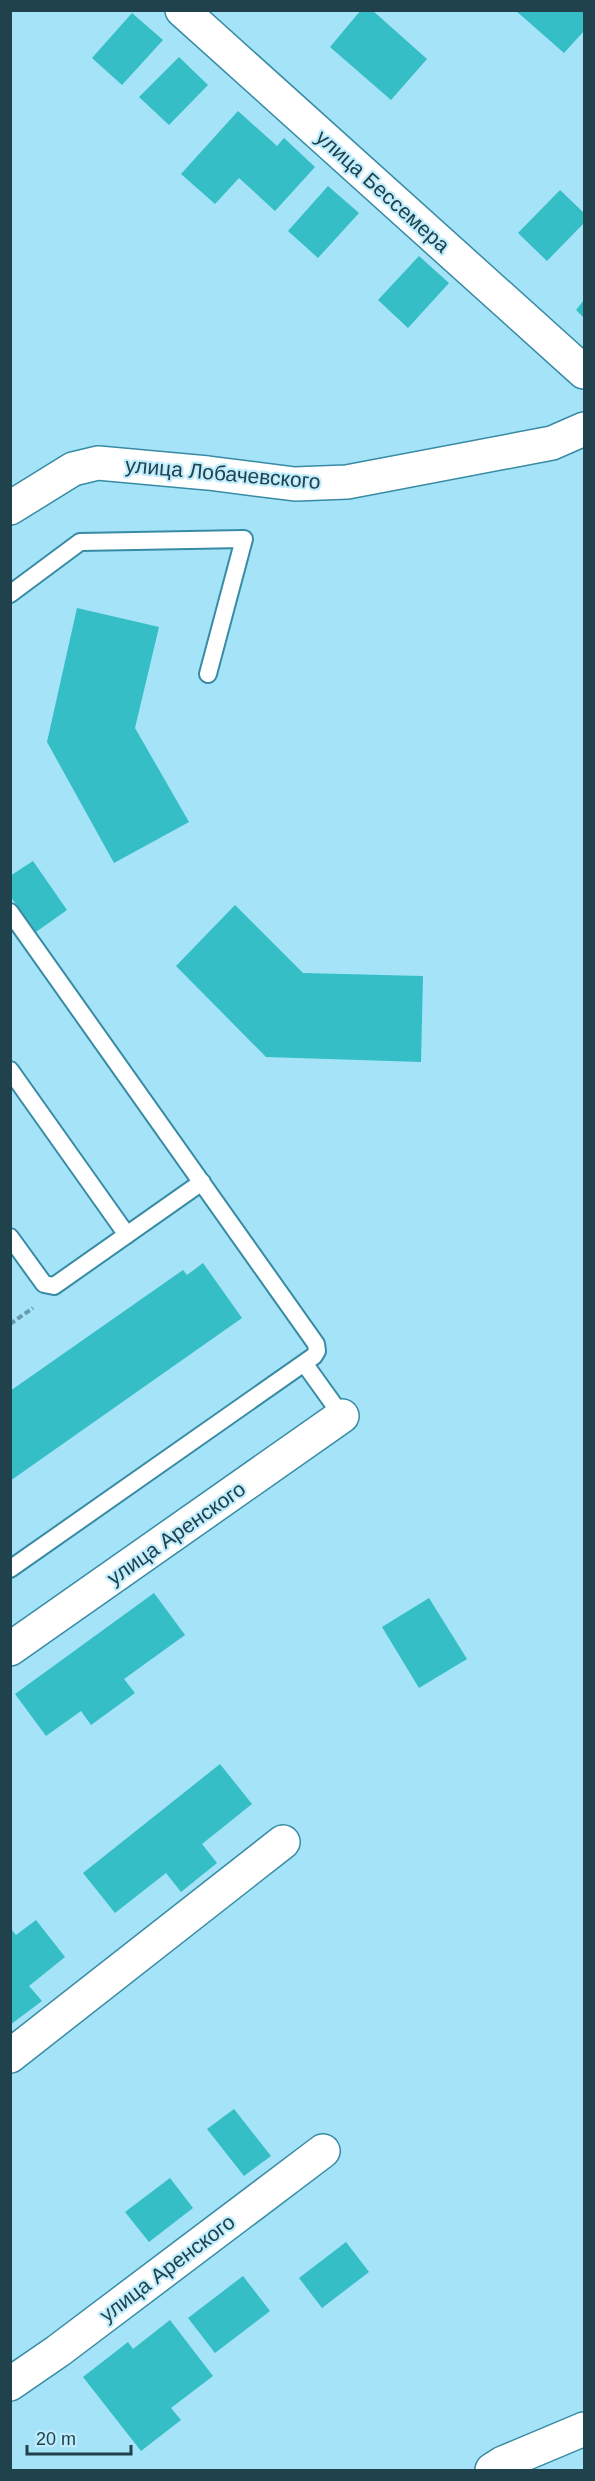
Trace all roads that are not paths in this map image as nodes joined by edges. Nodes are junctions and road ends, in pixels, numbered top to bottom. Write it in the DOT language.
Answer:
graph roads {
  1 [pos="182,10"];
  2 [pos="585,372"];
  3 [pos="585,429"];
  4 [pos="552,443"];
  5 [pos="585,449"];
  6 [pos="10,508"];
  7 [pos="10,594"];
  8 [pos="208,674"];
  9 [pos="10,912"];
  10 [pos="10,1070"];
  11 [pos="202,1182"];
  12 [pos="127,1235"];
  13 [pos="10,1237"];
  14 [pos="304,1363"];
  15 [pos="342,1416"];
  16 [pos="10,1569"];
  17 [pos="10,1649"];
  18 [pos="283,1842"];
  19 [pos="10,2056"];
  20 [pos="323,2151"];
  21 [pos="10,2384"];
  22 [pos="585,2429"];
  23 [pos="492,2470"];
  1 -- 2 [label="street, улица Бессемера"];
  3 -- 4 [label="street, улица Лобачевского"];
  4 -- 5 [label="street"];
  4 -- 6 [label="street, улица Лобачевского"];
  7 -- 8 [label="lane"];
  9 -- 11 [label="lane"];
  10 -- 12 [label="lane"];
  11 -- 12 [label="lane"];
  11 -- 14 [label="lane"];
  12 -- 13 [label="lane"];
  14 -- 15 [label="lane"];
  14 -- 16 [label="lane"];
  15 -- 17 [label="street, улица Аренского"];
  18 -- 19 [label="street"];
  20 -- 21 [label="street, улица Аренского"];
  22 -- 23 [label="street"];
}
